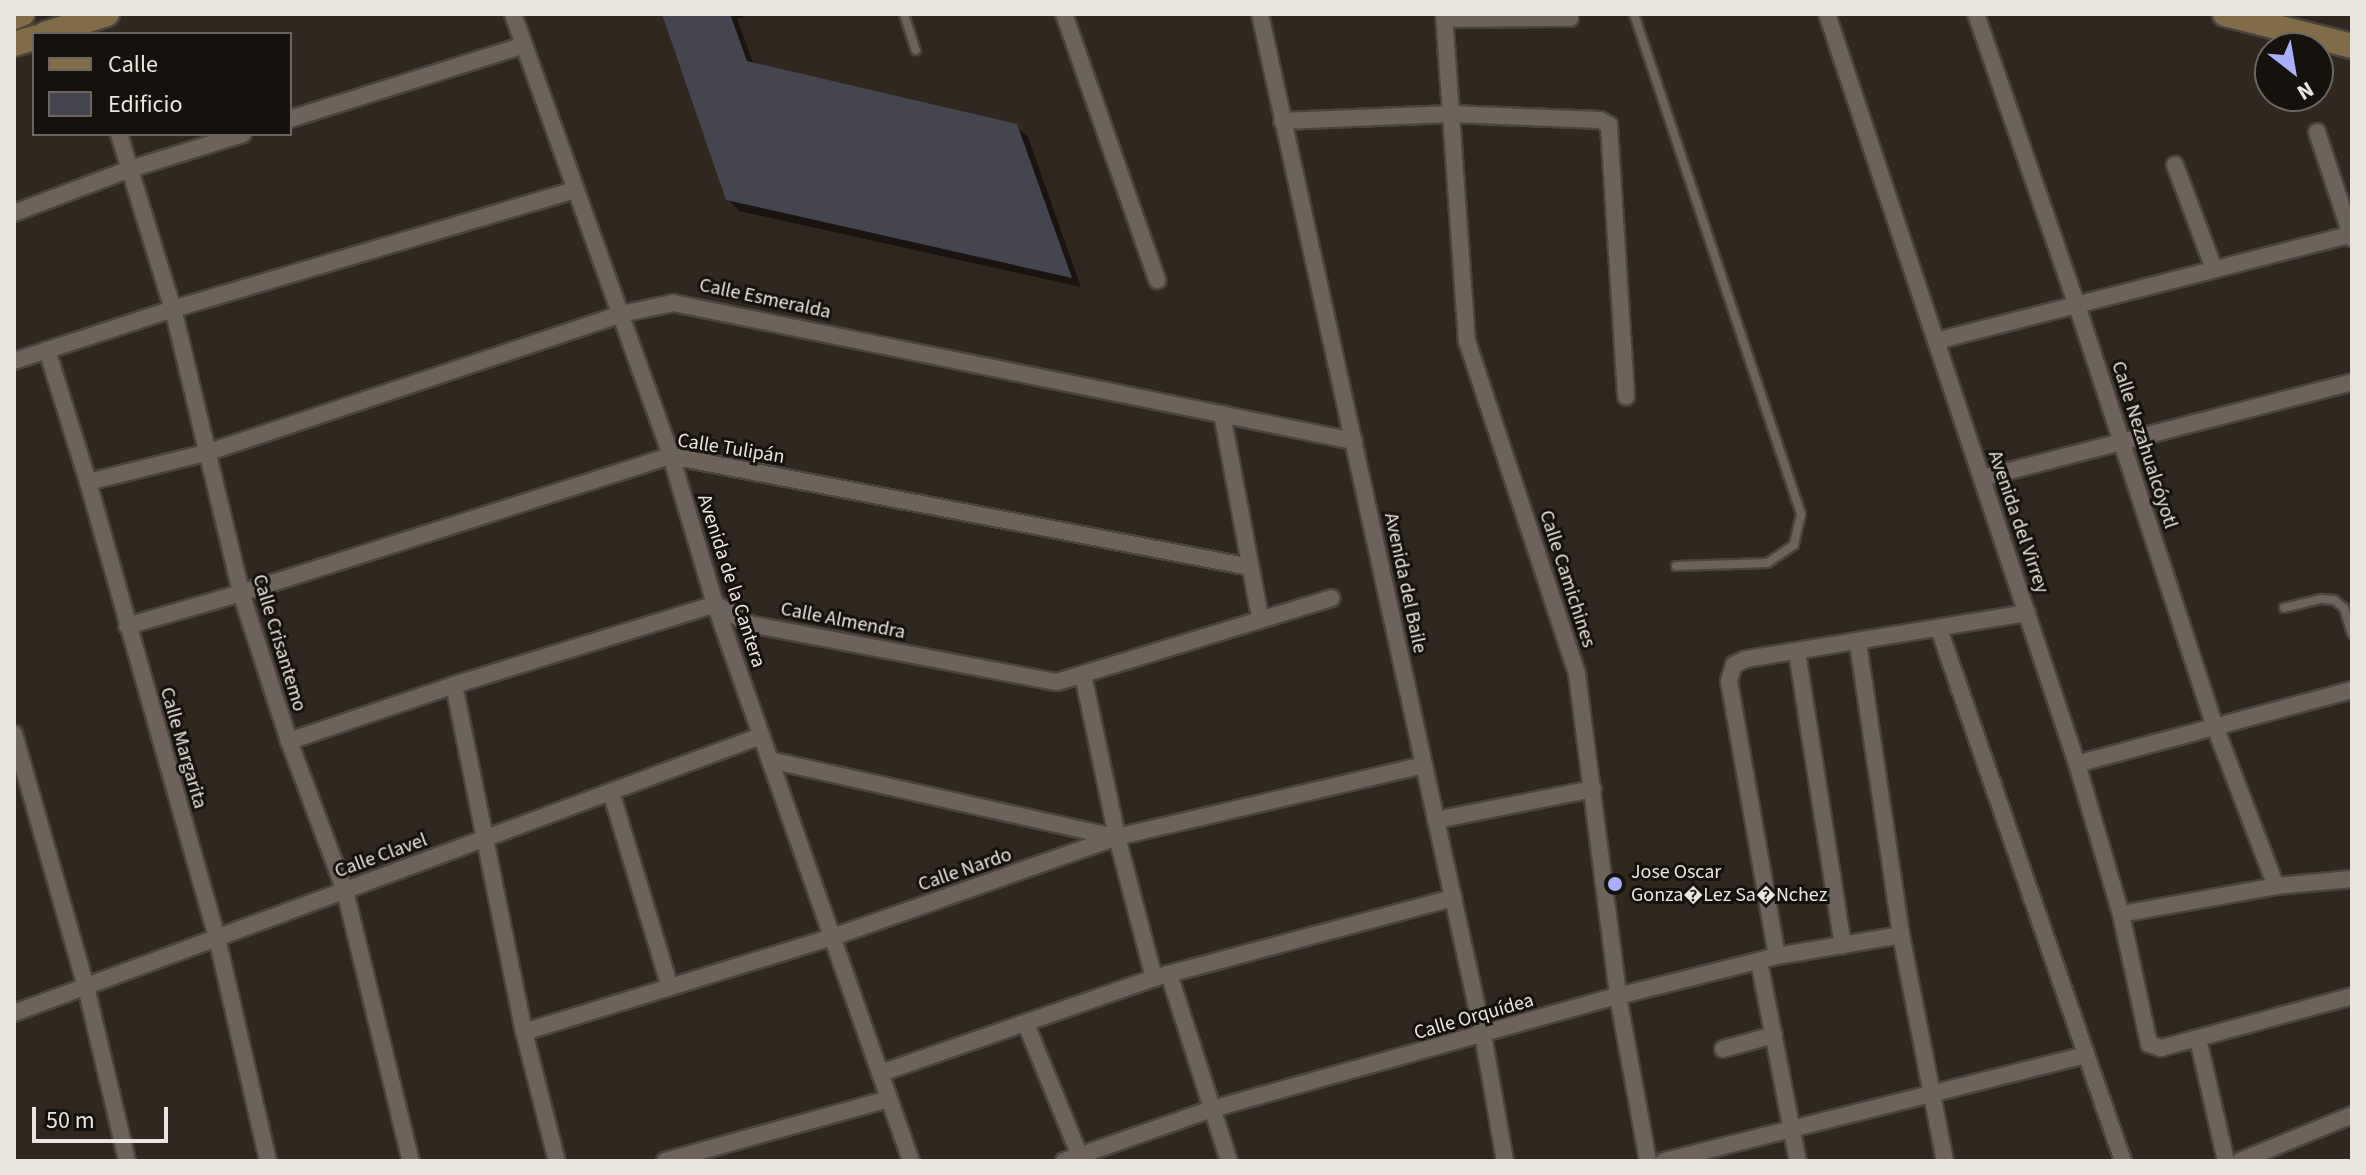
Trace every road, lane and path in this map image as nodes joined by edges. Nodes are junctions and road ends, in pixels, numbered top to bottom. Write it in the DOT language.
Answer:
graph roads {
  1 [pos="22,14"];
  2 [pos="107,14"];
  3 [pos="513,14"];
  4 [pos="904,14"];
  5 [pos="1064,14"];
  6 [pos="1260,14"];
  7 [pos="1634,14"];
  8 [pos="1827,14"];
  9 [pos="1976,14"];
  10 [pos="2225,14"];
  11 [pos="14,17"];
  12 [pos="1444,17"];
  13 [pos="1570,18"];
  14 [pos="84,23"];
  15 [pos="52,32"];
  16 [pos="524,45"];
  17 [pos="2352,46"];
  18 [pos="916,50"];
  19 [pos="1451,114"];
  20 [pos="292,118"];
  21 [pos="1282,121"];
  22 [pos="2317,132"];
  23 [pos="120,136"];
  24 [pos="237,136"];
  25 [pos="2175,165"];
  26 [pos="130,169"];
  27 [pos="576,190"];
  28 [pos="14,213"];
  29 [pos="2352,235"];
  30 [pos="2214,269"];
  31 [pos="1157,280"];
  32 [pos="2077,305"];
  33 [pos="173,309"];
  34 [pos="621,314"];
  35 [pos="1936,341"];
  36 [pos="47,350"];
  37 [pos="14,361"];
  38 [pos="2352,382"];
  39 [pos="1626,396"];
  40 [pos="1222,414"];
  41 [pos="1354,441"];
  42 [pos="2121,441"];
  43 [pos="209,452"];
  44 [pos="671,456"];
  45 [pos="1982,478"];
  46 [pos="88,482"];
  47 [pos="1676,566"];
  48 [pos="1250,567"];
  49 [pos="241,593"];
  50 [pos="1331,598"];
  51 [pos="715,604"];
  52 [pos="2284,608"];
  53 [pos="2027,613"];
  54 [pos="1260,617"];
  55 [pos="127,626"];
  56 [pos="1939,629"];
  57 [pos="2352,634"];
  58 [pos="1858,643"];
  59 [pos="1797,652"];
  60 [pos="1083,675"];
  61 [pos="454,685"];
  62 [pos="2352,690"];
  63 [pos="2214,724"];
  64 [pos="14,734"];
  65 [pos="761,736"];
  66 [pos="289,741"];
  67 [pos="770,760"];
  68 [pos="2077,764"];
  69 [pos="1424,765"];
  70 [pos="1593,789"];
  71 [pos="611,792"];
  72 [pos="1436,820"];
  73 [pos="1117,837"];
  74 [pos="485,839"];
  75 [pos="2352,879"];
  76 [pos="2276,886"];
  77 [pos="345,891"];
  78 [pos="1453,898"];
  79 [pos="2121,914"];
  80 [pos="1901,935"];
  81 [pos="217,938"];
  82 [pos="830,938"];
  83 [pos="1843,945"];
  84 [pos="1777,956"];
  85 [pos="1759,961"];
  86 [pos="1162,976"];
  87 [pos="86,987"];
  88 [pos="670,987"];
  89 [pos="1618,996"];
  90 [pos="2352,996"];
  91 [pos="14,1013"];
  92 [pos="1026,1024"];
  93 [pos="524,1032"];
  94 [pos="1483,1035"];
  95 [pos="1774,1035"];
  96 [pos="2198,1039"];
  97 [pos="1723,1049"];
  98 [pos="2085,1055"];
  99 [pos="881,1073"];
  100 [pos="1932,1093"];
  101 [pos="889,1099"];
  102 [pos="1212,1109"];
  103 [pos="2352,1115"];
  104 [pos="1792,1127"];
  105 [pos="1075,1159"];
  106 [pos="127,1161"];
  107 [pos="268,1161"];
  108 [pos="411,1161"];
  109 [pos="557,1161"];
  110 [pos="665,1161"];
  111 [pos="911,1161"];
  112 [pos="1229,1161"];
  113 [pos="1505,1161"];
  114 [pos="1648,1161"];
  115 [pos="1664,1161"];
  116 [pos="1798,1161"];
  117 [pos="1945,1161"];
  118 [pos="2123,1161"];
  119 [pos="2226,1161"];
  120 [pos="2240,1161"];
  1 -- 11 [label="street"];
  2 -- 14 [label="street"];
  3 -- 16 [label="street, Avenida de la Cantera"];
  4 -- 18 [label="lane"];
  5 -- 31 [label="street"];
  6 -- 21 [label="street, Avenida del Baile"];
  7 -- 47 [label="lane"];
  8 -- 35 [label="street, Avenida del Virrey"];
  9 -- 32 [label="street, Calle Nezahualcóyotl"];
  10 -- 17 [label="street"];
  12 -- 13 [label="street"];
  12 -- 19 [label="street, Calle Camichines"];
  14 -- 15 [label="street"];
  16 -- 20 [label="street"];
  16 -- 27 [label="street, Avenida de la Cantera"];
  19 -- 21 [label="street"];
  19 -- 39 [label="street"];
  19 -- 70 [label="street, Calle Camichines"];
  21 -- 41 [label="street, Avenida del Baile"];
  22 -- 29 [label="street"];
  23 -- 26 [label="street, Calle Crisantemo"];
  24 -- 26 [label="street"];
  25 -- 30 [label="street"];
  26 -- 28 [label="street"];
  26 -- 33 [label="street, Calle Crisantemo"];
  27 -- 33 [label="street"];
  27 -- 34 [label="street, Avenida de la Cantera"];
  29 -- 30 [label="street"];
  30 -- 32 [label="street"];
  32 -- 35 [label="street"];
  32 -- 42 [label="street, Calle Nezahualcóyotl"];
  33 -- 36 [label="street"];
  33 -- 43 [label="street, Calle Crisantemo"];
  34 -- 40 [label="street, Calle Esmeralda"];
  34 -- 43 [label="street, Calle Esmeralda"];
  34 -- 44 [label="street, Avenida de la Cantera"];
  35 -- 45 [label="street, Avenida del Virrey"];
  36 -- 37 [label="street"];
  36 -- 46 [label="street, Calle Margarita"];
  38 -- 42 [label="street"];
  40 -- 41 [label="street, Calle Esmeralda"];
  40 -- 48 [label="street"];
  41 -- 69 [label="street, Avenida del Baile"];
  42 -- 45 [label="street"];
  42 -- 63 [label="street, Calle Nezahualcóyotl"];
  43 -- 46 [label="street, Calle Esmeralda"];
  43 -- 49 [label="street, Calle Crisantemo"];
  44 -- 48 [label="street, Calle Tulipán"];
  44 -- 49 [label="street, Calle Tulipán"];
  44 -- 51 [label="street, Avenida de la Cantera"];
  45 -- 53 [label="street, Avenida del Virrey"];
  46 -- 55 [label="street, Calle Margarita"];
  48 -- 54 [label="street"];
  49 -- 55 [label="street, Calle Tulipán"];
  49 -- 66 [label="street, Calle Crisantemo"];
  50 -- 54 [label="street, Calle Almendra"];
  51 -- 60 [label="street, Calle Almendra"];
  51 -- 61 [label="street"];
  51 -- 65 [label="street, Avenida de la Cantera"];
  52 -- 57 [label="lane"];
  53 -- 56 [label="street"];
  53 -- 68 [label="street, Avenida del Virrey"];
  54 -- 60 [label="street, Calle Almendra"];
  55 -- 81 [label="street, Calle Margarita"];
  56 -- 58 [label="street"];
  56 -- 98 [label="street"];
  58 -- 59 [label="street"];
  58 -- 80 [label="street"];
  59 -- 83 [label="street"];
  59 -- 84 [label="street"];
  60 -- 73 [label="street"];
  61 -- 66 [label="street"];
  61 -- 74 [label="street"];
  62 -- 63 [label="street"];
  63 -- 68 [label="street"];
  63 -- 76 [label="street, Calle Nezahualcóyotl"];
  64 -- 87 [label="street"];
  65 -- 67 [label="street, Avenida de la Cantera"];
  65 -- 71 [label="street, Calle Clavel"];
  66 -- 77 [label="street, Calle Crisantemo"];
  67 -- 73 [label="street"];
  67 -- 82 [label="street, Avenida de la Cantera"];
  68 -- 79 [label="street, Avenida del Virrey"];
  69 -- 72 [label="street, Avenida del Baile"];
  69 -- 73 [label="street, Calle Nardo"];
  70 -- 72 [label="street"];
  70 -- 89 [label="street, Calle Camichines"];
  71 -- 74 [label="street, Calle Clavel"];
  71 -- 88 [label="street"];
  72 -- 78 [label="street, Avenida del Baile"];
  73 -- 82 [label="street, Calle Nardo"];
  73 -- 86 [label="street"];
  74 -- 77 [label="street, Calle Clavel"];
  74 -- 93 [label="street"];
  75 -- 76 [label="street"];
  76 -- 79 [label="street"];
  77 -- 81 [label="street, Calle Clavel"];
  77 -- 108 [label="street, Calle Crisantemo"];
  78 -- 86 [label="street"];
  78 -- 94 [label="street, Avenida del Baile"];
  79 -- 96 [label="street, Avenida del Virrey"];
  80 -- 83 [label="street, Calle Orquídea"];
  80 -- 100 [label="street"];
  81 -- 87 [label="street, Calle Clavel"];
  81 -- 107 [label="street, Calle Margarita"];
  82 -- 88 [label="street, Calle Nardo"];
  82 -- 99 [label="street, Avenida de la Cantera"];
  83 -- 84 [label="street, Calle Orquídea"];
  84 -- 85 [label="street, Calle Orquídea"];
  85 -- 89 [label="street, Calle Orquídea"];
  85 -- 95 [label="street"];
  86 -- 92 [label="street"];
  86 -- 102 [label="street"];
  87 -- 91 [label="street, Calle Clavel"];
  87 -- 106 [label="street"];
  88 -- 93 [label="street, Calle Nardo"];
  89 -- 94 [label="street, Calle Orquídea"];
  89 -- 114 [label="street, Calle Camichines"];
  90 -- 96 [label="street"];
  92 -- 99 [label="street"];
  92 -- 105 [label="street"];
  93 -- 109 [label="street"];
  94 -- 102 [label="street, Calle Orquídea"];
  94 -- 113 [label="street, Avenida del Baile"];
  95 -- 97 [label="street"];
  95 -- 104 [label="street"];
  96 -- 119 [label="street"];
  98 -- 100 [label="street"];
  98 -- 118 [label="street"];
  99 -- 101 [label="street, Avenida de la Cantera"];
  100 -- 104 [label="street"];
  100 -- 117 [label="street"];
  101 -- 110 [label="street"];
  101 -- 111 [label="street, Avenida de la Cantera"];
  102 -- 105 [label="street, Calle Orquídea"];
  102 -- 112 [label="street"];
  103 -- 120 [label="street"];
  104 -- 115 [label="street"];
  104 -- 116 [label="street"];
}
